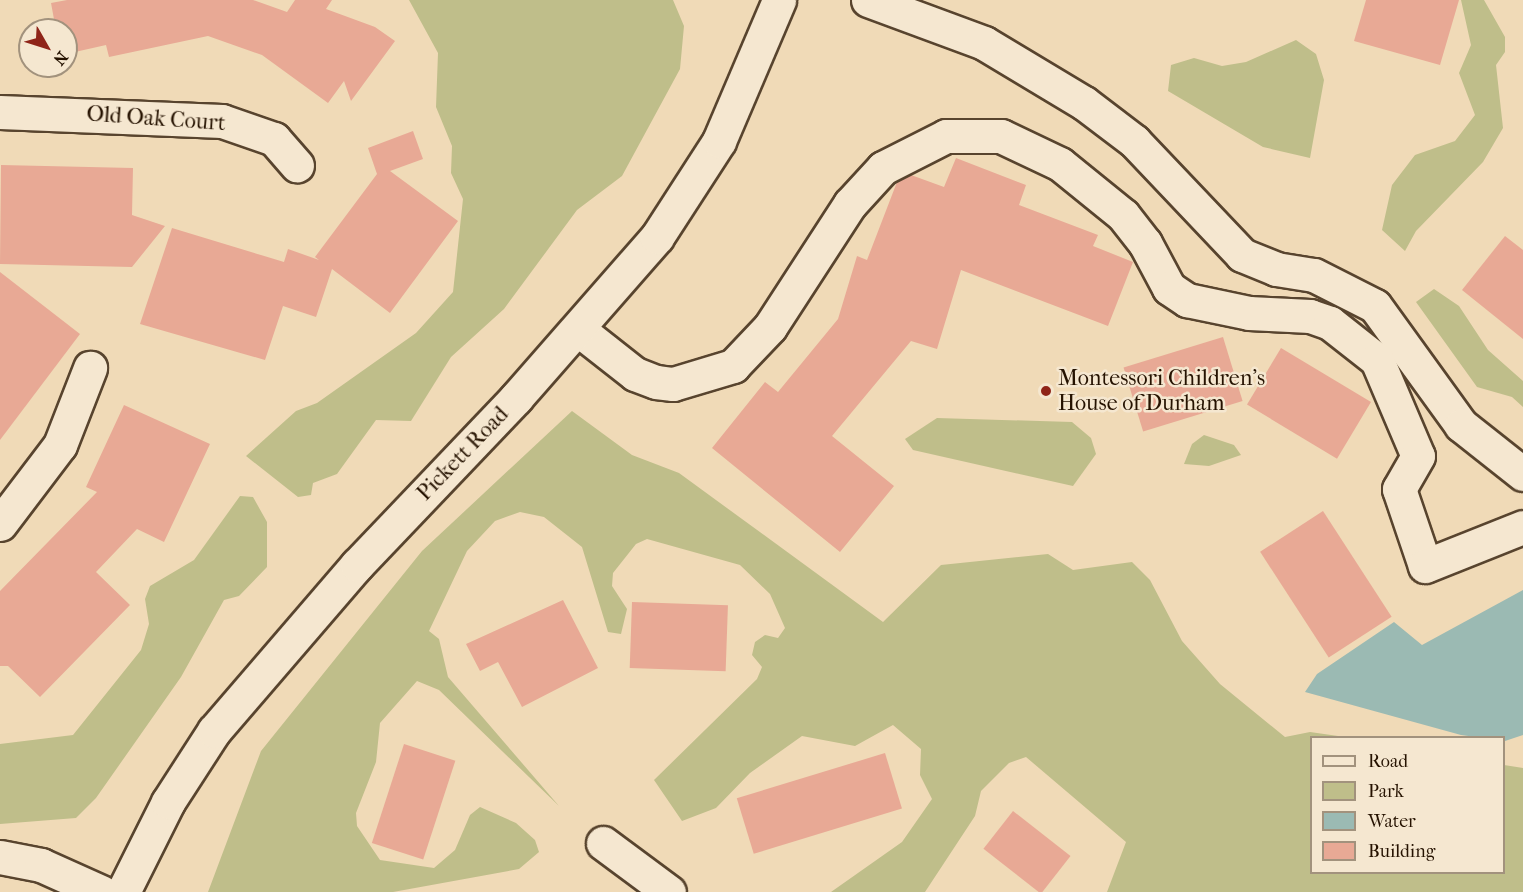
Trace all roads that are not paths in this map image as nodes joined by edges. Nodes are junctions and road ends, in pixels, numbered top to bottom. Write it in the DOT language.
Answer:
graph roads {
  1 [pos="779,0"];
  2 [pos="868,0"];
  3 [pos="0,112"];
  4 [pos="297,165"];
  5 [pos="579,330"];
  6 [pos="90,368"];
  7 [pos="1461,425"];
  8 [pos="1418,456"];
  9 [pos="1523,474"];
  10 [pos="0,524"];
  11 [pos="1523,527"];
  12 [pos="603,843"];
  13 [pos="0,857"];
  14 [pos="101,892"];
  15 [pos="123,892"];
  16 [pos="669,892"];
  1 -- 5 [label="street, Pickett Road"];
  2 -- 7 [label="street"];
  3 -- 4 [label="street, Old Oak Court"];
  5 -- 8 [label="street"];
  5 -- 15 [label="street, Pickett Road"];
  6 -- 10 [label="street"];
  7 -- 8 [label="street"];
  7 -- 9 [label="street"];
  8 -- 11 [label="street"];
  12 -- 16 [label="street"];
  13 -- 14 [label="street"];
}
